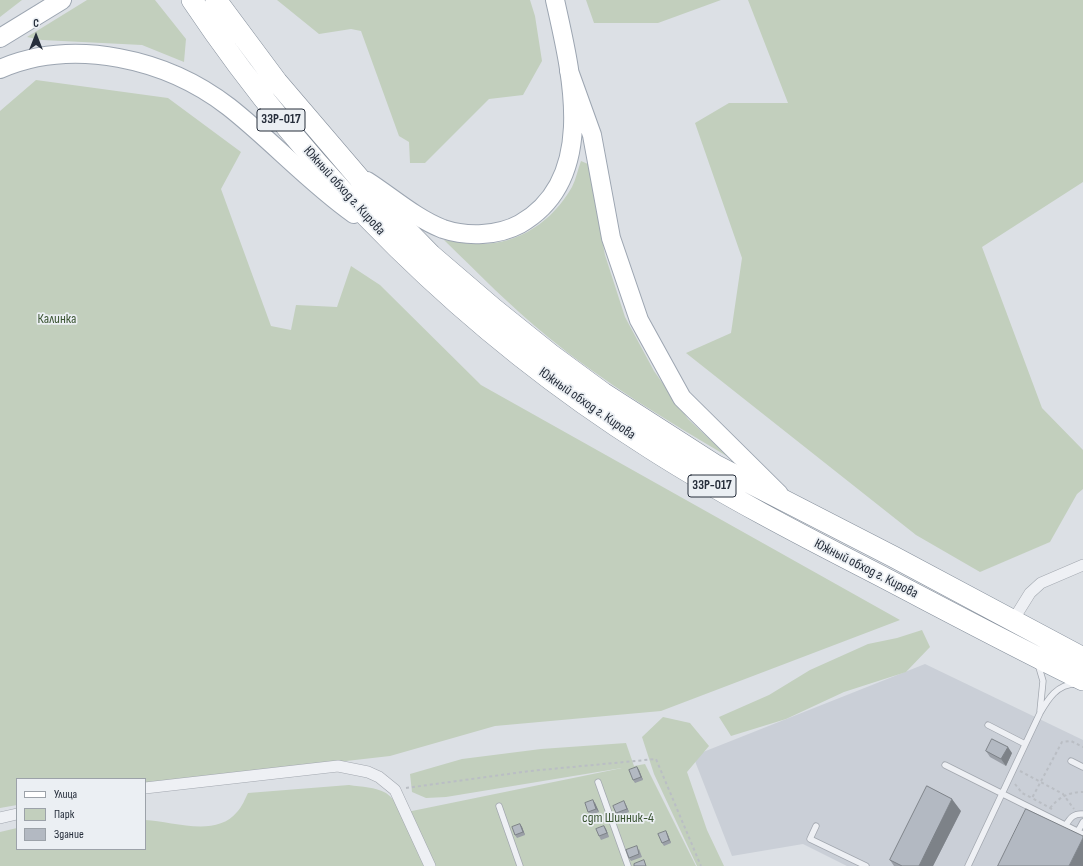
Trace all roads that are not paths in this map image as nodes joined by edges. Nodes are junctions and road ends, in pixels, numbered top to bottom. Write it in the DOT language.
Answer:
graph roads {
  1 [pos="62,0"];
  2 [pos="192,0"];
  3 [pos="216,0"];
  4 [pos="555,0"];
  5 [pos="0,38"];
  6 [pos="0,69"];
  7 [pos="569,71"];
  8 [pos="358,175"];
  9 [pos="381,232"];
  10 [pos="790,504"];
  11 [pos="1083,565"];
  12 [pos="1012,622"];
  13 [pos="1034,656"];
  14 [pos="1083,658"];
  15 [pos="1083,680"];
  16 [pos="1083,685"];
  17 [pos="1040,713"];
  18 [pos="988,725"];
  19 [pos="1025,744"];
  20 [pos="1071,761"];
  21 [pos="945,765"];
  22 [pos="1083,767"];
  23 [pos="598,782"];
  24 [pos="146,788"];
  25 [pos="1002,793"];
  26 [pos="499,806"];
  27 [pos="16,814"];
  28 [pos="1083,814"];
  29 [pos="0,818"];
  30 [pos="1083,822"];
  31 [pos="1066,825"];
  32 [pos="816,826"];
  33 [pos="1080,833"];
  34 [pos="430,866"];
  35 [pos="520,866"];
  36 [pos="628,866"];
  37 [pos="866,866"];
  38 [pos="968,866"];
  1 -- 5 [label="main road"];
  2 -- 9 [label="highway, Южный обход г. Кирова / 33Р-017"];
  3 -- 8 [label="highway, Южный обход г. Кирова / 33Р-017"];
  4 -- 7 [label="main road"];
  6 -- 9 [label="main road"];
  7 -- 8 [label="main road"];
  7 -- 10 [label="main road"];
  8 -- 10 [label="highway, Южный обход г. Кирова / 33Р-017"];
  9 -- 13 [label="highway, Южный обход г. Кирова / 33Р-017"];
  10 -- 12 [label="highway, Южный обход г. Кирова / 33Р-017"];
  11 -- 12 [label="street"];
  12 -- 14 [label="highway, Южный обход г. Кирова / 33Р-017"];
  13 -- 15 [label="highway, Южный обход г. Кирова / 33Р-017"];
  13 -- 17 [label="lane"];
  16 -- 17 [label="lane"];
  17 -- 19 [label="lane"];
  18 -- 19 [label="lane"];
  19 -- 25 [label="lane"];
  20 -- 22 [label="lane"];
  21 -- 25 [label="lane"];
  23 -- 36 [label="lane"];
  24 -- 34 [label="street"];
  25 -- 31 [label="lane"];
  25 -- 38 [label="lane"];
  26 -- 35 [label="lane"];
  27 -- 29 [label="street"];
  28 -- 31 [label="lane"];
  30 -- 33 [label="lane"];
  31 -- 33 [label="lane"];
  32 -- 37 [label="lane"];
}
